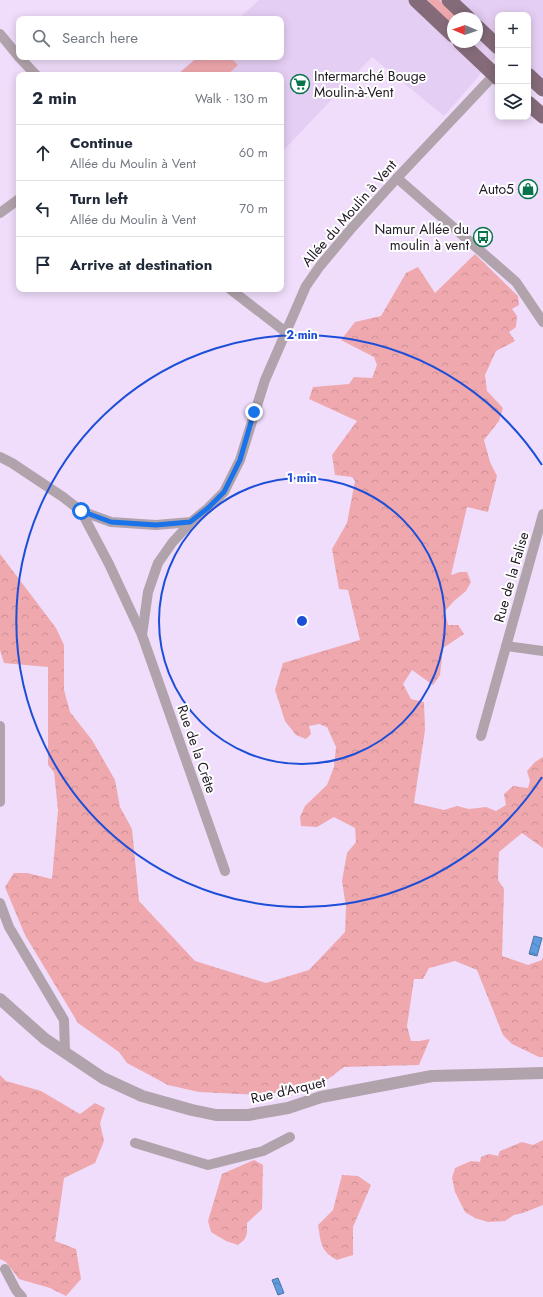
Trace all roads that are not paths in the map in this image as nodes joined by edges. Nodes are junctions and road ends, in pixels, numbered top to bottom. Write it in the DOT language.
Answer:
graph roads {
  1 [pos="416,0"];
  2 [pos="449,0"];
  3 [pos="462,12"];
  4 [pos="447,29"];
  5 [pos="483,33"];
  6 [pos="0,34"];
  7 [pos="495,44"];
  8 [pos="467,48"];
  9 [pos="16,53"];
  10 [pos="22,60"];
  11 [pos="495,71"];
  12 [pos="33,72"];
  13 [pos="495,75"];
  14 [pos="531,78"];
  15 [pos="543,89"];
  16 [pos="531,106"];
  17 [pos="543,116"];
  18 [pos="397,178"];
  19 [pos="16,201"];
  20 [pos="0,213"];
  21 [pos="234,292"];
  22 [pos="543,322"];
  23 [pos="286,333"];
  24 [pos="0,457"];
  25 [pos="81,511"];
  26 [pos="543,514"];
  27 [pos="190,522"];
  28 [pos="142,636"];
  29 [pos="506,646"];
  30 [pos="543,651"];
  31 [pos="0,726"];
  32 [pos="481,736"];
  33 [pos="0,802"];
  34 [pos="225,872"];
  35 [pos="0,903"];
  36 [pos="0,999"];
  37 [pos="65,1052"];
  38 [pos="543,1072"];
  39 [pos="290,1137"];
  40 [pos="135,1143"];
  41 [pos="5,1269"];
  42 [pos="22,1297"];
  1 -- 4 [label="main road"];
  2 -- 3 [label="main road"];
  5 -- 7 [label="main road"];
  6 -- 9 [label="street"];
  8 -- 11 [label="main road"];
  10 -- 12 [label="street"];
  13 -- 18 [label="street, Allée du Moulin à Vent"];
  14 -- 15 [label="main road"];
  16 -- 17 [label="main road"];
  18 -- 22 [label="street"];
  18 -- 23 [label="street, Allée du Moulin à Vent"];
  19 -- 20 [label="street"];
  21 -- 23 [label="street"];
  23 -- 27 [label="street, Allée du Moulin à Vent"];
  24 -- 25 [label="street"];
  25 -- 27 [label="street"];
  25 -- 28 [label="street, Rue de la Crête"];
  26 -- 29 [label="street, Rue de la Falise"];
  27 -- 28 [label="street, Rue de la Crête"];
  28 -- 34 [label="street, Rue de la Crête"];
  29 -- 30 [label="street"];
  29 -- 32 [label="street, Rue de la Falise"];
  31 -- 33 [label="street"];
  35 -- 37 [label="street"];
  36 -- 37 [label="street, Rue d'Arquet"];
  37 -- 38 [label="street, Rue d'Arquet"];
  39 -- 40 [label="street"];
  41 -- 42 [label="street"];
}
